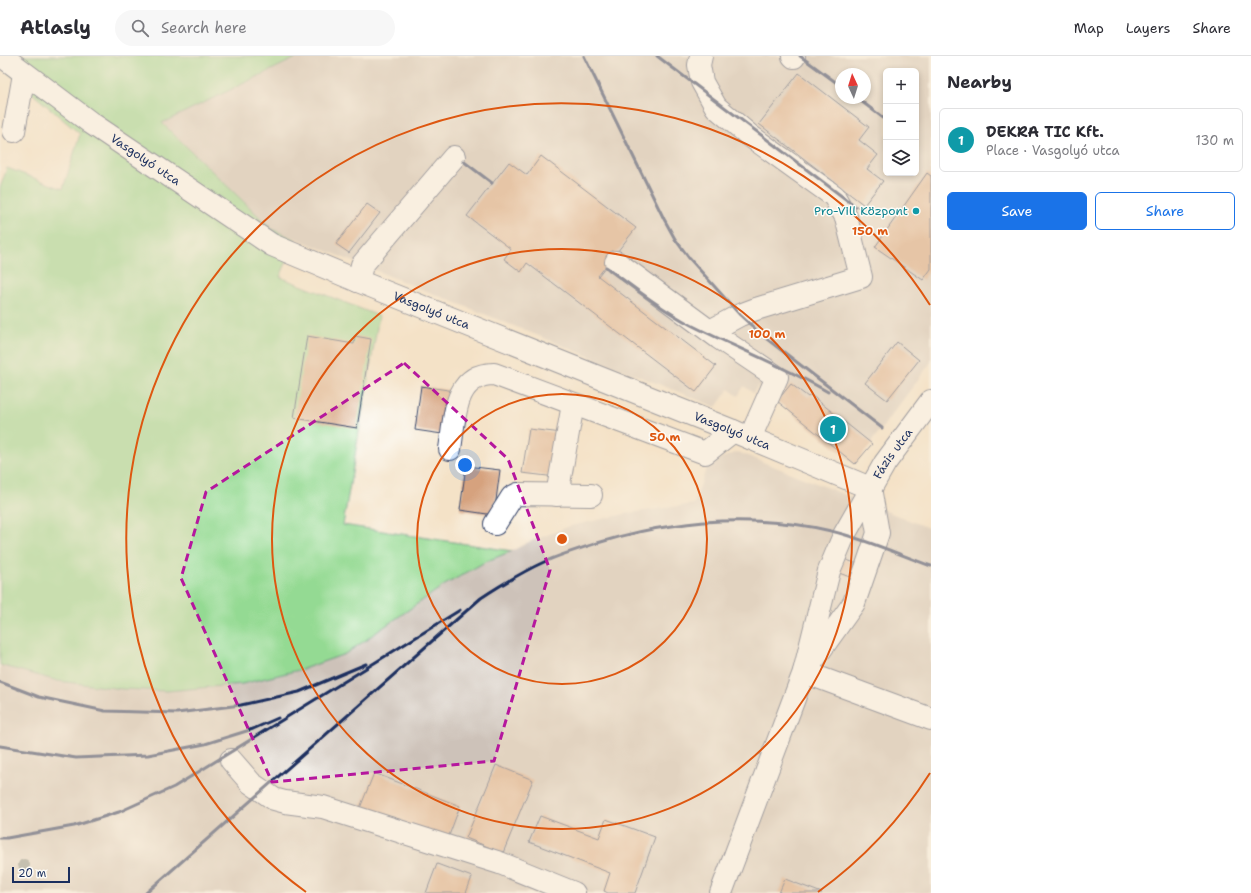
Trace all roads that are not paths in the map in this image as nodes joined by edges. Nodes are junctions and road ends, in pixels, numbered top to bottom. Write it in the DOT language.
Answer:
graph roads {
  1 [pos="2,56"];
  2 [pos="701,56"];
  3 [pos="24,74"];
  4 [pos="14,131"];
  5 [pos="454,157"];
  6 [pos="616,262"];
  7 [pos="358,281"];
  8 [pos="710,331"];
  9 [pos="931,401"];
  10 [pos="573,404"];
  11 [pos="742,435"];
  12 [pos="450,449"];
  13 [pos="870,488"];
  14 [pos="557,495"];
  15 [pos="591,496"];
  16 [pos="495,524"];
  17 [pos="804,672"];
  18 [pos="931,719"];
  19 [pos="231,760"];
  20 [pos="574,893"];
  21 [pos="721,893"];
  1 -- 3 [label="street, Vasgolyó utca"];
  2 -- 8 [label="street"];
  3 -- 4 [label="street"];
  3 -- 7 [label="street, Vasgolyó utca"];
  5 -- 7 [label="street"];
  6 -- 8 [label="street"];
  7 -- 11 [label="street, Vasgolyó utca"];
  8 -- 11 [label="street"];
  9 -- 13 [label="street, Fázis utca"];
  10 -- 11 [label="street"];
  10 -- 12 [label="street"];
  10 -- 14 [label="street"];
  11 -- 13 [label="street, Vasgolyó utca"];
  13 -- 17 [label="street, Fázis utca"];
  13 -- 17 [label="street"];
  14 -- 15 [label="street"];
  14 -- 16 [label="street"];
  17 -- 18 [label="street"];
  17 -- 21 [label="street"];
  19 -- 20 [label="street"];
}
